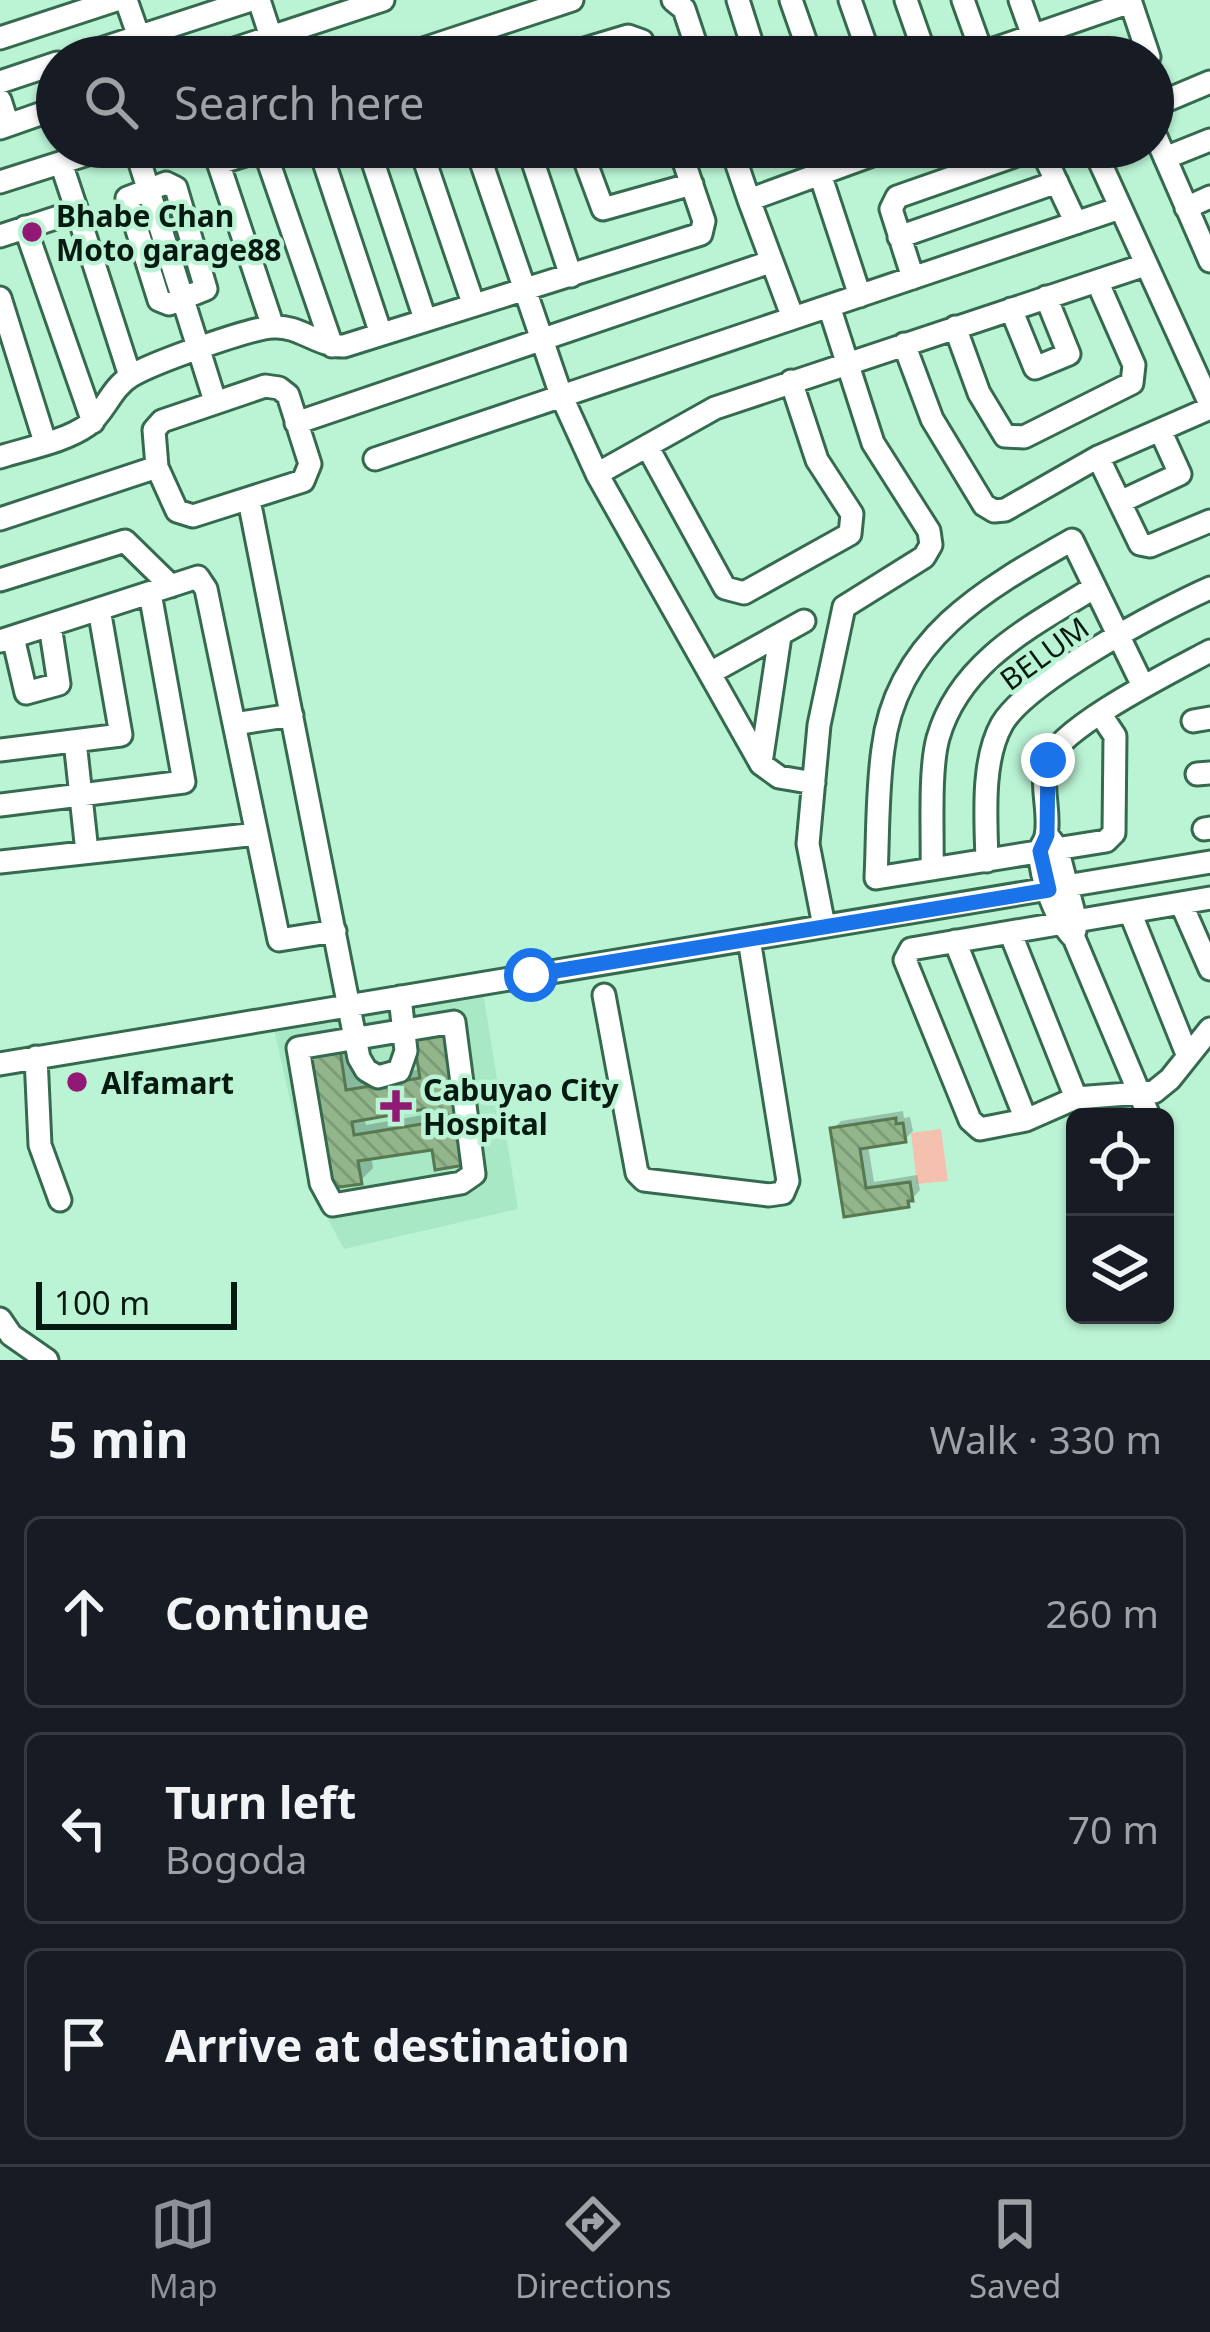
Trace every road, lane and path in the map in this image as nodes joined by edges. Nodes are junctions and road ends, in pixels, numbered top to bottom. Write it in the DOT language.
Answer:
graph roads {
  1 [pos="116,0"];
  2 [pos="126,0"];
  3 [pos="255,0"];
  4 [pos="383,0"];
  5 [pos="572,0"];
  6 [pos="673,0"];
  7 [pos="738,0"];
  8 [pos="791,0"];
  9 [pos="850,0"];
  10 [pos="906,0"];
  11 [pos="963,0"];
  12 [pos="1021,0"];
  13 [pos="1130,1"];
  14 [pos="1033,35"];
  15 [pos="139,36"];
  16 [pos="167,36"];
  17 [pos="271,36"];
  18 [pos="274,36"];
  19 [pos="479,36"];
  20 [pos="693,36"];
  21 [pos="749,36"];
  22 [pos="804,36"];
  23 [pos="863,36"];
  24 [pos="919,36"];
  25 [pos="972,36"];
  26 [pos="1142,36"];
  27 [pos="0,38"];
  28 [pos="36,70"];
  29 [pos="0,82"];
  30 [pos="1210,82"];
  31 [pos="1174,97"];
  32 [pos="0,100"];
  33 [pos="36,115"];
  34 [pos="4,126"];
  35 [pos="1210,140"];
  36 [pos="1174,154"];
  37 [pos="45,168"];
  38 [pos="63,168"];
  39 [pos="142,168"];
  40 [pos="220,168"];
  41 [pos="274,168"];
  42 [pos="326,168"];
  43 [pos="375,168"];
  44 [pos="428,168"];
  45 [pos="483,168"];
  46 [pos="535,168"];
  47 [pos="587,168"];
  48 [pos="686,168"];
  49 [pos="738,168"];
  50 [pos="836,168"];
  51 [pos="980,168"];
  52 [pos="1050,168"];
  53 [pos="1102,168"];
  54 [pos="1169,168"];
  55 [pos="820,174"];
  56 [pos="0,182"];
  57 [pos="1057,182"];
  58 [pos="692,184"];
  59 [pos="148,188"];
  60 [pos="1210,197"];
  61 [pos="749,200"];
  62 [pos="1120,208"];
  63 [pos="1186,208"];
  64 [pos="77,211"];
  65 [pos="1076,224"];
  66 [pos="26,227"];
  67 [pos="0,236"];
  68 [pos="898,237"];
  69 [pos="1209,258"];
  70 [pos="770,262"];
  71 [pos="1145,265"];
  72 [pos="571,276"];
  73 [pos="913,278"];
  74 [pos="1097,281"];
  75 [pos="525,291"];
  76 [pos="860,296"];
  77 [pos="1046,297"];
  78 [pos="0,298"];
  79 [pos="183,300"];
  80 [pos="473,303"];
  81 [pos="829,306"];
  82 [pos="1010,309"];
  83 [pos="793,318"];
  84 [pos="425,319"];
  85 [pos="273,327"];
  86 [pos="955,327"];
  87 [pos="381,334"];
  88 [pos="542,342"];
  89 [pos="904,344"];
  90 [pos="332,346"];
  91 [pos="199,349"];
  92 [pos="846,363"];
  93 [pos="130,376"];
  94 [pos="791,381"];
  95 [pos="561,395"];
  96 [pos="214,401"];
  97 [pos="1210,406"];
  98 [pos="93,422"];
  99 [pos="296,423"];
  100 [pos="1160,430"];
  101 [pos="45,442"];
  102 [pos="647,446"];
  103 [pos="0,457"];
  104 [pos="1098,458"];
  105 [pos="375,459"];
  106 [pos="158,467"];
  107 [pos="597,474"];
  108 [pos="249,500"];
  109 [pos="1120,502"];
  110 [pos="0,519"];
  111 [pos="1210,521"];
  112 [pos="0,580"];
  113 [pos="1095,587"];
  114 [pos="1210,588"];
  115 [pos="161,590"];
  116 [pos="99,609"];
  117 [pos="804,621"];
  118 [pos="50,625"];
  119 [pos="1118,635"];
  120 [pos="780,636"];
  121 [pos="7,639"];
  122 [pos="1210,651"];
  123 [pos="710,673"];
  124 [pos="1143,686"];
  125 [pos="292,715"];
  126 [pos="1101,715"];
  127 [pos="234,724"];
  128 [pos="74,741"];
  129 [pos="0,750"];
  130 [pos="761,764"];
  131 [pos="814,783"];
  132 [pos="80,795"];
  133 [pos="0,805"];
  134 [pos="257,834"];
  135 [pos="1048,845"];
  136 [pos="86,853"];
  137 [pos="987,861"];
  138 [pos="0,862"];
  139 [pos="1210,862"];
  140 [pos="932,869"];
  141 [pos="1058,888"];
  142 [pos="1210,898"];
  143 [pos="1181,903"];
  144 [pos="1130,912"];
  145 [pos="824,926"];
  146 [pos="1070,927"];
  147 [pos="334,931"];
  148 [pos="1010,932"];
  149 [pos="749,939"];
  150 [pos="955,941"];
  151 [pos="1210,969"];
  152 [pos="604,994"];
  153 [pos="400,997"];
  154 [pos="350,1004"];
  155 [pos="1210,1029"];
  156 [pos="403,1030"];
  157 [pos="355,1038"];
  158 [pos="1187,1054"];
  159 [pos="36,1057"];
  160 [pos="0,1064"];
  161 [pos="1076,1098"];
  162 [pos="1144,1106"];
  163 [pos="1026,1120"];
  164 [pos="60,1200"];
  165 [pos="0,1319"];
  166 [pos="47,1360"];
  1 -- 27 [label="street"];
  2 -- 15 [label="street"];
  3 -- 16 [label="street"];
  3 -- 17 [label="street"];
  4 -- 18 [label="street"];
  5 -- 19 [label="street"];
  6 -- 20 [label="street"];
  7 -- 21 [label="street"];
  8 -- 22 [label="street"];
  9 -- 23 [label="street"];
  10 -- 24 [label="street"];
  11 -- 25 [label="street"];
  12 -- 14 [label="street"];
  13 -- 14 [label="street"];
  13 -- 26 [label="street"];
  28 -- 29 [label="street"];
  30 -- 31 [label="street"];
  32 -- 34 [label="street"];
  33 -- 34 [label="street"];
  35 -- 36 [label="street"];
  37 -- 56 [label="street"];
  38 -- 64 [label="street"];
  39 -- 59 [label="street"];
  40 -- 85 [label="street"];
  41 -- 90 [label="street"];
  42 -- 87 [label="street"];
  43 -- 84 [label="street"];
  44 -- 80 [label="street"];
  45 -- 75 [label="street"];
  46 -- 72 [label="street"];
  47 -- 58 [label="street"];
  48 -- 58 [label="street"];
  49 -- 61 [label="street"];
  50 -- 55 [label="street"];
  51 -- 68 [label="street"];
  52 -- 57 [label="street"];
  53 -- 62 [label="street"];
  54 -- 63 [label="street"];
  55 -- 61 [label="street"];
  55 -- 76 [label="street"];
  57 -- 65 [label="street"];
  57 -- 68 [label="street"];
  58 -- 72 [label="street"];
  59 -- 79 [label="street"];
  59 -- 79 [label="street"];
  60 -- 63 [label="street"];
  61 -- 70 [label="street"];
  62 -- 65 [label="street"];
  62 -- 71 [label="street"];
  63 -- 69 [label="street"];
  64 -- 66 [label="street"];
  64 -- 93 [label="street"];
  65 -- 73 [label="street"];
  66 -- 67 [label="street"];
  66 -- 98 [label="street"];
  68 -- 73 [label="street"];
  70 -- 83 [label="street"];
  70 -- 88 [label="street"];
  71 -- 74 [label="street"];
  71 -- 97 [label="street"];
  72 -- 75 [label="street"];
  73 -- 76 [label="street"];
  74 -- 77 [label="street"];
  74 -- 86 [label="street"];
  75 -- 80 [label="street"];
  75 -- 88 [label="street"];
  76 -- 81 [label="street"];
  77 -- 82 [label="street"];
  77 -- 82 [label="street"];
  78 -- 101 [label="street"];
  79 -- 91 [label="street"];
  80 -- 84 [label="street"];
  81 -- 83 [label="street"];
  81 -- 92 [label="street"];
  82 -- 86 [label="street"];
  83 -- 95 [label="street"];
  84 -- 87 [label="street"];
  85 -- 90 [label="street"];
  85 -- 91 [label="street"];
  86 -- 89 [label="street"];
  87 -- 90 [label="street"];
  88 -- 95 [label="street"];
  88 -- 99 [label="street"];
  89 -- 92 [label="street"];
  89 -- 104 [label="street"];
  91 -- 93 [label="street"];
  91 -- 96 [label="street"];
  92 -- 94 [label="street"];
  92 -- 131 [label="street"];
  93 -- 98 [label="street"];
  94 -- 102 [label="street"];
  94 -- 102 [label="street"];
  95 -- 105 [label="street"];
  95 -- 107 [label="street"];
  96 -- 99 [label="street"];
  96 -- 106 [label="street"];
  97 -- 100 [label="street"];
  98 -- 101 [label="street"];
  99 -- 108 [label="street"];
  100 -- 104 [label="street"];
  100 -- 109 [label="street"];
  101 -- 103 [label="street"];
  102 -- 107 [label="street"];
  104 -- 109 [label="street"];
  106 -- 108 [label="street"];
  106 -- 110 [label="street"];
  107 -- 123 [label="street"];
  108 -- 125 [label="street"];
  109 -- 111 [label="street"];
  112 -- 115 [label="street"];
  113 -- 119 [label="street"];
  113 -- 140 [label="street"];
  113 -- 140 [label="street"];
  114 -- 119 [label="street, BELUM"];
  115 -- 116 [label="street"];
  115 -- 127 [label="street"];
  115 -- 132 [label="street"];
  116 -- 118 [label="street"];
  116 -- 128 [label="street"];
  117 -- 120 [label="street"];
  118 -- 121 [label="street"];
  118 -- 121 [label="street"];
  119 -- 124 [label="street"];
  119 -- 137 [label="street, BELUM"];
  120 -- 123 [label="street"];
  120 -- 130 [label="street"];
  122 -- 124 [label="street"];
  123 -- 130 [label="street"];
  124 -- 126 [label="street"];
  125 -- 127 [label="street"];
  125 -- 147 [label="street"];
  126 -- 135 [label="street"];
  126 -- 135 [label="street"];
  127 -- 134 [label="street"];
  128 -- 129 [label="street"];
  128 -- 132 [label="street"];
  130 -- 131 [label="street"];
  131 -- 145 [label="street"];
  132 -- 133 [label="street"];
  132 -- 136 [label="street"];
  134 -- 136 [label="street"];
  134 -- 147 [label="street"];
  135 -- 137 [label="street"];
  135 -- 141 [label="street"];
  136 -- 138 [label="street"];
  137 -- 140 [label="street"];
  139 -- 141 [label="street"];
  141 -- 145 [label="street"];
  141 -- 146 [label="street"];
  142 -- 143 [label="street"];
  143 -- 144 [label="street"];
  143 -- 151 [label="street"];
  144 -- 146 [label="street"];
  144 -- 158 [label="street"];
  145 -- 149 [label="street"];
  146 -- 148 [label="street"];
  146 -- 162 [label="street"];
  147 -- 154 [label="street"];
  148 -- 150 [label="street"];
  148 -- 161 [label="street"];
  149 -- 152 [label="street"];
  149 -- 153 [label="street"];
  150 -- 163 [label="street"];
  150 -- 163 [label="street"];
  153 -- 154 [label="street"];
  153 -- 156 [label="street"];
  154 -- 157 [label="street"];
  154 -- 159 [label="street"];
  155 -- 158 [label="street"];
  156 -- 157 [label="street"];
  156 -- 157 [label="street"];
  156 -- 157 [label="street"];
  158 -- 162 [label="street"];
  159 -- 160 [label="street"];
  159 -- 164 [label="street"];
  161 -- 162 [label="street"];
  161 -- 163 [label="street"];
  165 -- 166 [label="street"];
}
